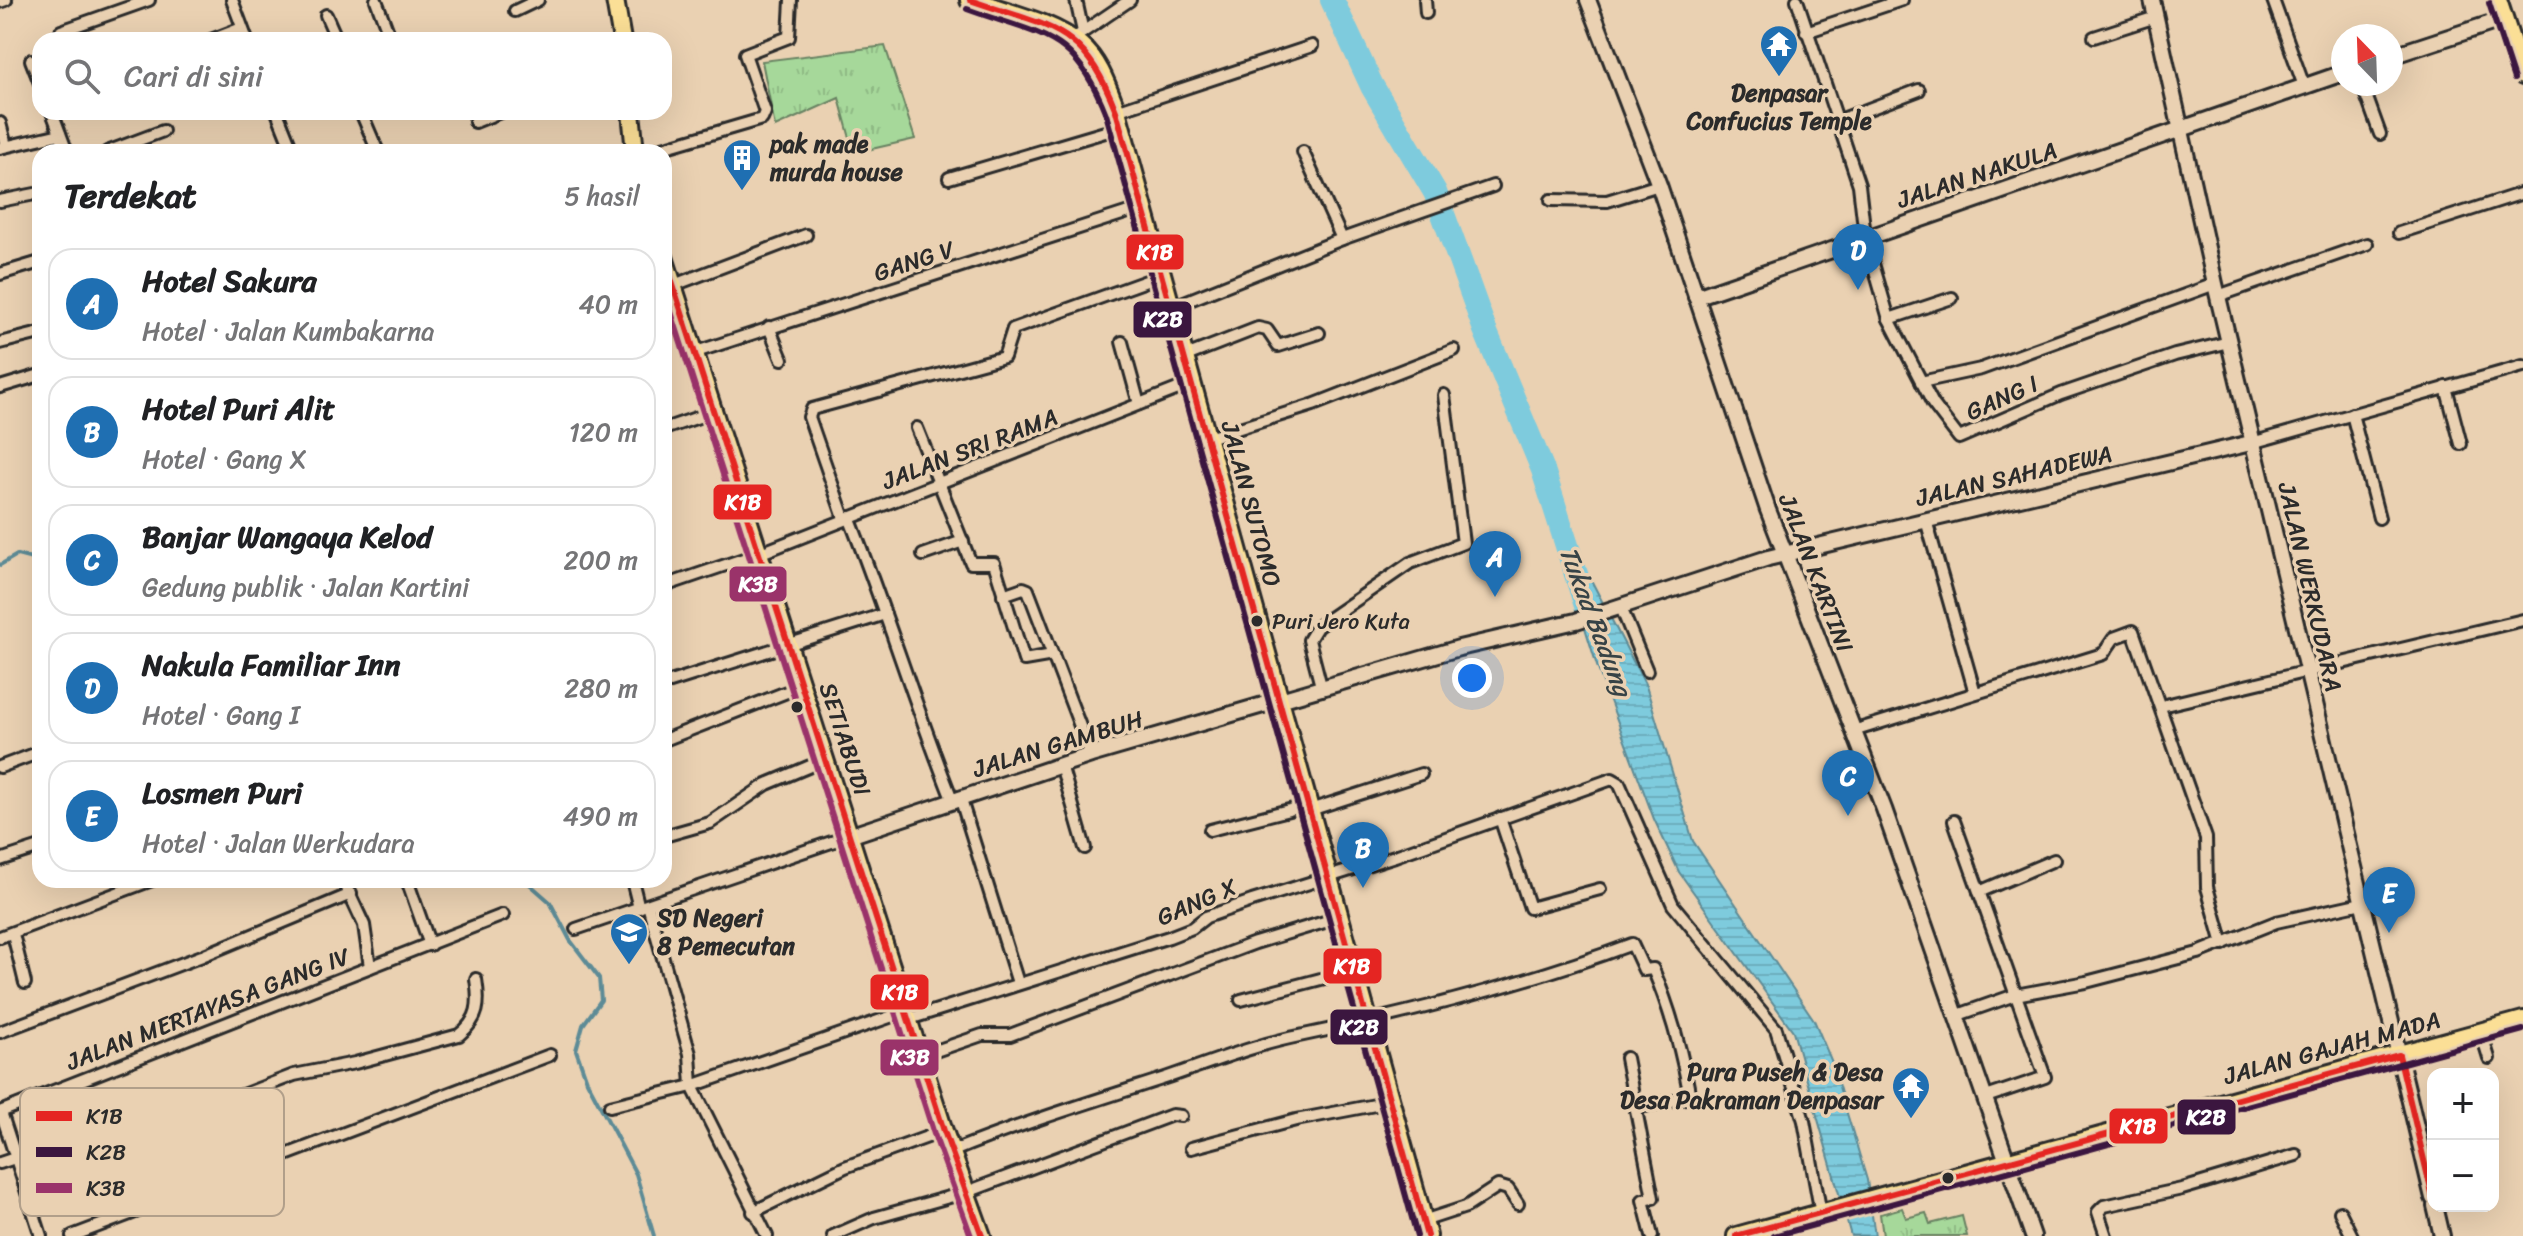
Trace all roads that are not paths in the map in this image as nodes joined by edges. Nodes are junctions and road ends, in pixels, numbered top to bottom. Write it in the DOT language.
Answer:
graph roads {
  1 [pos="6,0"];
  2 [pos="149,0"];
  3 [pos="232,0"];
  4 [pos="376,0"];
  5 [pos="538,0"];
  6 [pos="615,0"];
  7 [pos="791,0"];
  8 [pos="970,0"];
  9 [pos="1076,0"];
  10 [pos="1130,0"];
  11 [pos="1425,0"];
  12 [pos="1588,0"];
  13 [pos="1797,0"];
  14 [pos="1902,0"];
  15 [pos="2152,0"];
  16 [pos="2273,0"];
  17 [pos="2498,0"];
  18 [pos="0,2"];
  19 [pos="515,11"];
  20 [pos="1426,13"];
  21 [pos="326,15"];
  22 [pos="2156,17"];
  23 [pos="2512,25"];
  24 [pos="242,28"];
  25 [pos="61,31"];
  26 [pos="232,32"];
  27 [pos="244,32"];
  28 [pos="333,32"];
  29 [pos="388,32"];
  30 [pos="621,32"];
  31 [pos="1806,32"];
  32 [pos="1078,36"];
  33 [pos="2094,37"];
  34 [pos="1312,46"];
  35 [pos="2403,53"];
  36 [pos="2523,76"];
  37 [pos="2331,77"];
  38 [pos="2304,86"];
  39 [pos="1919,90"];
  40 [pos="2366,96"];
  41 [pos="1119,119"];
  42 [pos="55,120"];
  43 [pos="280,120"];
  44 [pos="364,120"];
  45 [pos="480,120"];
  46 [pos="632,120"];
  47 [pos="1837,121"];
  48 [pos="475,122"];
  49 [pos="0,123"];
  50 [pos="2181,128"];
  51 [pos="163,131"];
  52 [pos="60,134"];
  53 [pos="2380,134"];
  54 [pos="64,144"];
  55 [pos="128,144"];
  56 [pos="290,144"];
  57 [pos="375,144"];
  58 [pos="634,144"];
  59 [pos="672,145"];
  60 [pos="3,147"];
  61 [pos="1303,152"];
  62 [pos="949,178"];
  63 [pos="1659,185"];
  64 [pos="1493,186"];
  65 [pos="2523,193"];
  66 [pos="32,195"];
  67 [pos="1551,200"];
  68 [pos="0,201"];
  69 [pos="1144,207"];
  70 [pos="2399,233"];
  71 [pos="806,235"];
  72 [pos="1865,236"];
  73 [pos="1342,239"];
  74 [pos="2367,244"];
  75 [pos="32,264"];
  76 [pos="0,274"];
  77 [pos="1163,275"];
  78 [pos="672,279"];
  79 [pos="674,285"];
  80 [pos="2216,290"];
  81 [pos="1952,298"];
  82 [pos="1698,302"];
  83 [pos="1172,307"];
  84 [pos="1889,319"];
  85 [pos="769,327"];
  86 [pos="1319,333"];
  87 [pos="32,335"];
  88 [pos="1122,342"];
  89 [pos="2229,342"];
  90 [pos="0,343"];
  91 [pos="1454,350"];
  92 [pos="696,352"];
  93 [pos="1186,356"];
  94 [pos="782,359"];
  95 [pos="2523,366"];
  96 [pos="32,377"];
  97 [pos="1921,382"];
  98 [pos="1193,383"];
  99 [pos="0,387"];
  100 [pos="2446,387"];
  101 [pos="1444,395"];
  102 [pos="1139,404"];
  103 [pos="716,411"];
  104 [pos="2352,414"];
  105 [pos="672,426"];
  106 [pos="917,428"];
  107 [pos="1208,438"];
  108 [pos="2255,442"];
  109 [pos="2461,444"];
  110 [pos="939,483"];
  111 [pos="846,517"];
  112 [pos="2379,518"];
  113 [pos="1926,520"];
  114 [pos="963,541"];
  115 [pos="761,553"];
  116 [pos="923,555"];
  117 [pos="1784,555"];
  118 [pos="672,583"];
  119 [pos="1003,595"];
  120 [pos="1614,607"];
  121 [pos="885,614"];
  122 [pos="2523,620"];
  123 [pos="1576,621"];
  124 [pos="789,645"];
  125 [pos="1053,655"];
  126 [pos="2307,669"];
  127 [pos="1647,671"];
  128 [pos="672,682"];
  129 [pos="802,686"];
  130 [pos="1322,690"];
  131 [pos="1975,693"];
  132 [pos="1279,701"];
  133 [pos="2161,706"];
  134 [pos="1853,731"];
  135 [pos="672,737"];
  136 [pos="32,755"];
  137 [pos="1091,755"];
  138 [pos="827,759"];
  139 [pos="1061,765"];
  140 [pos="0,767"];
  141 [pos="1421,774"];
  142 [pos="956,798"];
  143 [pos="1310,808"];
  144 [pos="1500,818"];
  145 [pos="1954,821"];
  146 [pos="1210,830"];
  147 [pos="672,834"];
  148 [pos="852,835"];
  149 [pos="1085,848"];
  150 [pos="32,850"];
  151 [pos="0,860"];
  152 [pos="2054,860"];
  153 [pos="1329,875"];
  154 [pos="131,888"];
  155 [pos="348,888"];
  156 [pos="410,888"];
  157 [pos="635,888"];
  158 [pos="1600,889"];
  159 [pos="1979,892"];
  160 [pos="351,894"];
  161 [pos="2362,903"];
  162 [pos="643,907"];
  163 [pos="503,915"];
  164 [pos="1341,917"];
  165 [pos="576,929"];
  166 [pos="13,934"];
  167 [pos="0,937"];
  168 [pos="2223,944"];
  169 [pos="430,945"];
  170 [pos="370,967"];
  171 [pos="1355,970"];
  172 [pos="476,979"];
  173 [pos="25,983"];
  174 [pos="1018,983"];
  175 [pos="2015,995"];
  176 [pos="1241,1000"];
  177 [pos="908,1015"];
  178 [pos="1958,1015"];
  179 [pos="1368,1018"];
  180 [pos="2523,1020"];
  181 [pos="0,1032"];
  182 [pos="2481,1032"];
  183 [pos="550,1055"];
  184 [pos="2399,1055"];
  185 [pos="921,1056"];
  186 [pos="1626,1058"];
  187 [pos="2489,1058"];
  188 [pos="692,1086"];
  189 [pos="62,1088"];
  190 [pos="260,1088"];
  191 [pos="1986,1097"];
  192 [pos="1391,1102"];
  193 [pos="20,1105"];
  194 [pos="610,1106"];
  195 [pos="1635,1108"];
  196 [pos="1,1112"];
  197 [pos="1181,1116"];
  198 [pos="944,1131"];
  199 [pos="1191,1148"];
  200 [pos="953,1151"];
  201 [pos="2296,1155"];
  202 [pos="284,1156"];
  203 [pos="15,1158"];
  204 [pos="2008,1161"];
  205 [pos="0,1163"];
  206 [pos="20,1172"];
  207 [pos="2427,1173"];
  208 [pos="967,1192"];
  209 [pos="1518,1204"];
  210 [pos="753,1212"];
  211 [pos="2340,1212"];
  212 [pos="2436,1212"];
  213 [pos="1824,1213"];
  214 [pos="35,1216"];
  215 [pos="125,1216"];
  216 [pos="1425,1229"];
  217 [pos="41,1236"];
  218 [pos="72,1236"];
  219 [pos="767,1236"];
  220 [pos="833,1236"];
  221 [pos="982,1236"];
  222 [pos="1652,1236"];
  223 [pos="1736,1236"];
  224 [pos="2033,1236"];
  225 [pos="2106,1236"];
  226 [pos="2352,1236"];
  227 [pos="2442,1236"];
  1 -- 18 [label="street"];
  2 -- 25 [label="street"];
  3 -- 24 [label="street"];
  4 -- 29 [label="street"];
  5 -- 19 [label="street"];
  6 -- 30 [label="main road"];
  7 -- 59 [label="street"];
  8 -- 32 [label="highway, JALAN SUTOMO"];
  9 -- 32 [label="street"];
  10 -- 32 [label="street"];
  11 -- 20 [label="street"];
  12 -- 63 [label="street, JALAN KARTINI"];
  13 -- 31 [label="street, GANG I"];
  14 -- 31 [label="street"];
  15 -- 22 [label="street, JALAN WERKUDARA"];
  16 -- 38 [label="street"];
  17 -- 23 [label="main road"];
  21 -- 28 [label="street"];
  22 -- 33 [label="street"];
  22 -- 50 [label="street, JALAN WERKUDARA"];
  23 -- 35 [label="street"];
  23 -- 36 [label="main road"];
  24 -- 26 [label="street"];
  24 -- 27 [label="street"];
  31 -- 47 [label="street, GANG I"];
  32 -- 41 [label="highway, JALAN SUTOMO"];
  34 -- 41 [label="street"];
  37 -- 38 [label="street, JALAN NAKULA"];
  38 -- 50 [label="street, JALAN NAKULA"];
  39 -- 47 [label="street"];
  40 -- 53 [label="street"];
  41 -- 62 [label="street"];
  41 -- 69 [label="highway, JALAN SUTOMO"];
  42 -- 52 [label="street"];
  43 -- 56 [label="street"];
  44 -- 57 [label="street"];
  45 -- 48 [label="street"];
  46 -- 58 [label="main road"];
  47 -- 72 [label="street, GANG I"];
  49 -- 60 [label="street"];
  50 -- 72 [label="street, JALAN NAKULA"];
  50 -- 80 [label="street, JALAN WERKUDARA"];
  51 -- 55 [label="street"];
  52 -- 54 [label="street"];
  52 -- 60 [label="street"];
  61 -- 73 [label="street"];
  63 -- 67 [label="street"];
  63 -- 82 [label="street, JALAN KARTINI"];
  64 -- 73 [label="street"];
  65 -- 70 [label="street"];
  66 -- 68 [label="street"];
  69 -- 77 [label="highway, JALAN SUTOMO"];
  69 -- 85 [label="street, GANG V"];
  71 -- 79 [label="street"];
  72 -- 82 [label="street, JALAN NAKULA"];
  72 -- 84 [label="street, GANG I"];
  73 -- 83 [label="street"];
  74 -- 80 [label="street"];
  75 -- 76 [label="street"];
  77 -- 83 [label="highway, JALAN SUTOMO"];
  77 -- 111 [label="street"];
  78 -- 79 [label="main road, SETIABUDI"];
  79 -- 92 [label="main road, SETIABUDI"];
  80 -- 89 [label="street, JALAN WERKUDARA"];
  80 -- 97 [label="street"];
  81 -- 84 [label="street"];
  82 -- 117 [label="street, JALAN KARTINI"];
  83 -- 93 [label="highway, JALAN SUTOMO"];
  84 -- 97 [label="street, GANG I"];
  85 -- 92 [label="street, GANG V"];
  85 -- 94 [label="street"];
  86 -- 93 [label="street"];
  87 -- 90 [label="street"];
  88 -- 102 [label="street"];
  89 -- 97 [label="street, GANG I"];
  89 -- 108 [label="street, JALAN WERKUDARA"];
  91 -- 107 [label="street"];
  92 -- 103 [label="main road, SETIABUDI"];
  93 -- 98 [label="highway, JALAN SUTOMO"];
  95 -- 100 [label="street"];
  96 -- 99 [label="street"];
  98 -- 102 [label="street, JALAN SRI RAMA"];
  98 -- 107 [label="highway, JALAN SUTOMO"];
  100 -- 104 [label="street"];
  100 -- 109 [label="street"];
  101 -- 130 [label="street"];
  102 -- 110 [label="street, JALAN SRI RAMA"];
  103 -- 105 [label="street"];
  103 -- 115 [label="main road, SETIABUDI"];
  104 -- 108 [label="street"];
  104 -- 112 [label="street"];
  106 -- 110 [label="street"];
  107 -- 132 [label="highway, JALAN SUTOMO"];
  108 -- 113 [label="street, JALAN SAHADEWA"];
  108 -- 126 [label="street, JALAN WERKUDARA"];
  110 -- 111 [label="street, JALAN SRI RAMA"];
  110 -- 114 [label="street"];
  111 -- 115 [label="street, JALAN SRI RAMA"];
  111 -- 121 [label="street"];
  113 -- 117 [label="street, JALAN SAHADEWA"];
  113 -- 131 [label="street"];
  114 -- 116 [label="street"];
  114 -- 119 [label="street"];
  115 -- 118 [label="street, JALAN SRI RAMA"];
  115 -- 124 [label="main road, SETIABUDI"];
  117 -- 120 [label="street, JALAN SAHADEWA"];
  117 -- 134 [label="street, JALAN KARTINI"];
  119 -- 125 [label="street"];
  119 -- 125 [label="street"];
  120 -- 123 [label="street, JALAN SAHADEWA"];
  120 -- 127 [label="street"];
  121 -- 124 [label="street"];
  121 -- 142 [label="street"];
  122 -- 126 [label="street"];
  123 -- 130 [label="street, JALAN GAMBUH"];
  124 -- 128 [label="street"];
  124 -- 129 [label="main road, SETIABUDI"];
  125 -- 137 [label="street"];
  126 -- 133 [label="street"];
  126 -- 161 [label="street, JALAN WERKUDARA"];
  129 -- 135 [label="street"];
  129 -- 138 [label="main road, SETIABUDI"];
  130 -- 132 [label="street, JALAN GAMBUH"];
  131 -- 133 [label="street"];
  131 -- 134 [label="street"];
  132 -- 137 [label="street, JALAN GAMBUH"];
  132 -- 143 [label="highway, JALAN SUTOMO"];
  133 -- 168 [label="street"];
  134 -- 178 [label="street, JALAN KARTINI"];
  136 -- 140 [label="street"];
  137 -- 139 [label="street, JALAN GAMBUH"];
  138 -- 147 [label="street"];
  138 -- 148 [label="main road, SETIABUDI"];
  139 -- 142 [label="street, JALAN GAMBUH"];
  139 -- 149 [label="street"];
  141 -- 143 [label="street"];
  142 -- 148 [label="street, JALAN GAMBUH"];
  142 -- 174 [label="street"];
  143 -- 146 [label="street"];
  143 -- 153 [label="highway, JALAN SUTOMO"];
  144 -- 153 [label="street, GANG X"];
  144 -- 158 [label="street"];
  144 -- 213 [label="street, GANG X"];
  145 -- 159 [label="street"];
  148 -- 162 [label="street"];
  148 -- 177 [label="main road, SETIABUDI"];
  150 -- 151 [label="street"];
  152 -- 159 [label="street"];
  153 -- 164 [label="highway, JALAN SUTOMO"];
  153 -- 174 [label="street, GANG X"];
  154 -- 166 [label="street"];
  155 -- 160 [label="street"];
  156 -- 169 [label="street"];
  157 -- 162 [label="street"];
  159 -- 175 [label="street"];
  160 -- 170 [label="street"];
  160 -- 181 [label="street"];
  161 -- 168 [label="street"];
  161 -- 184 [label="street, JALAN WERKUDARA"];
  162 -- 165 [label="street"];
  162 -- 188 [label="street"];
  163 -- 169 [label="street, JALAN MERTAYASA GANG IV"];
  164 -- 171 [label="highway, JALAN SUTOMO"];
  164 -- 185 [label="street"];
  166 -- 167 [label="street"];
  166 -- 173 [label="street"];
  168 -- 175 [label="street"];
  169 -- 170 [label="street, JALAN MERTAYASA GANG IV"];
  170 -- 189 [label="street, JALAN MERTAYASA GANG IV"];
  171 -- 176 [label="street"];
  171 -- 179 [label="highway, JALAN SUTOMO"];
  172 -- 190 [label="street"];
  174 -- 177 [label="street, GANG X"];
  175 -- 178 [label="street"];
  175 -- 191 [label="street"];
  177 -- 185 [label="main road, SETIABUDI"];
  177 -- 188 [label="street, GANG X"];
  178 -- 191 [label="street, JALAN KARTINI"];
  179 -- 192 [label="highway, JALAN SUTOMO"];
  179 -- 195 [label="street"];
  179 -- 200 [label="street"];
  180 -- 182 [label="main road, JALAN GAJAH MADA"];
  182 -- 184 [label="main road, JALAN GAJAH MADA"];
  182 -- 187 [label="street"];
  183 -- 202 [label="street"];
  184 -- 204 [label="main road, JALAN GAJAH MADA"];
  184 -- 207 [label="street, JALAN WERKUDARA"];
  185 -- 198 [label="main road, SETIABUDI"];
  186 -- 195 [label="street"];
  188 -- 194 [label="street, GANG X"];
  188 -- 210 [label="street"];
  191 -- 204 [label="street, JALAN KARTINI"];
  192 -- 199 [label="street"];
  192 -- 216 [label="highway, JALAN SUTOMO"];
  193 -- 196 [label="street, JALAN MERTAYASA GANG IV"];
  195 -- 222 [label="street"];
  196 -- 203 [label="street, JALAN MERTAYASA GANG IV"];
  197 -- 208 [label="street"];
  198 -- 200 [label="main road, SETIABUDI"];
  198 -- 210 [label="street"];
  200 -- 208 [label="main road, SETIABUDI"];
  201 -- 225 [label="street"];
  203 -- 205 [label="street"];
  203 -- 206 [label="street, JALAN MERTAYASA GANG IV"];
  204 -- 213 [label="main road, JALAN GAJAH MADA"];
  204 -- 224 [label="street, JALAN KARTINI"];
  208 -- 220 [label="street"];
  208 -- 221 [label="main road, SETIABUDI"];
  209 -- 216 [label="street"];
  210 -- 219 [label="street"];
  211 -- 226 [label="street"];
  212 -- 227 [label="street"];
  213 -- 223 [label="main road, JALAN GAJAH MADA"];
  214 -- 217 [label="street, JALAN MERTAYASA GANG IV"];
  215 -- 218 [label="street"];
}
